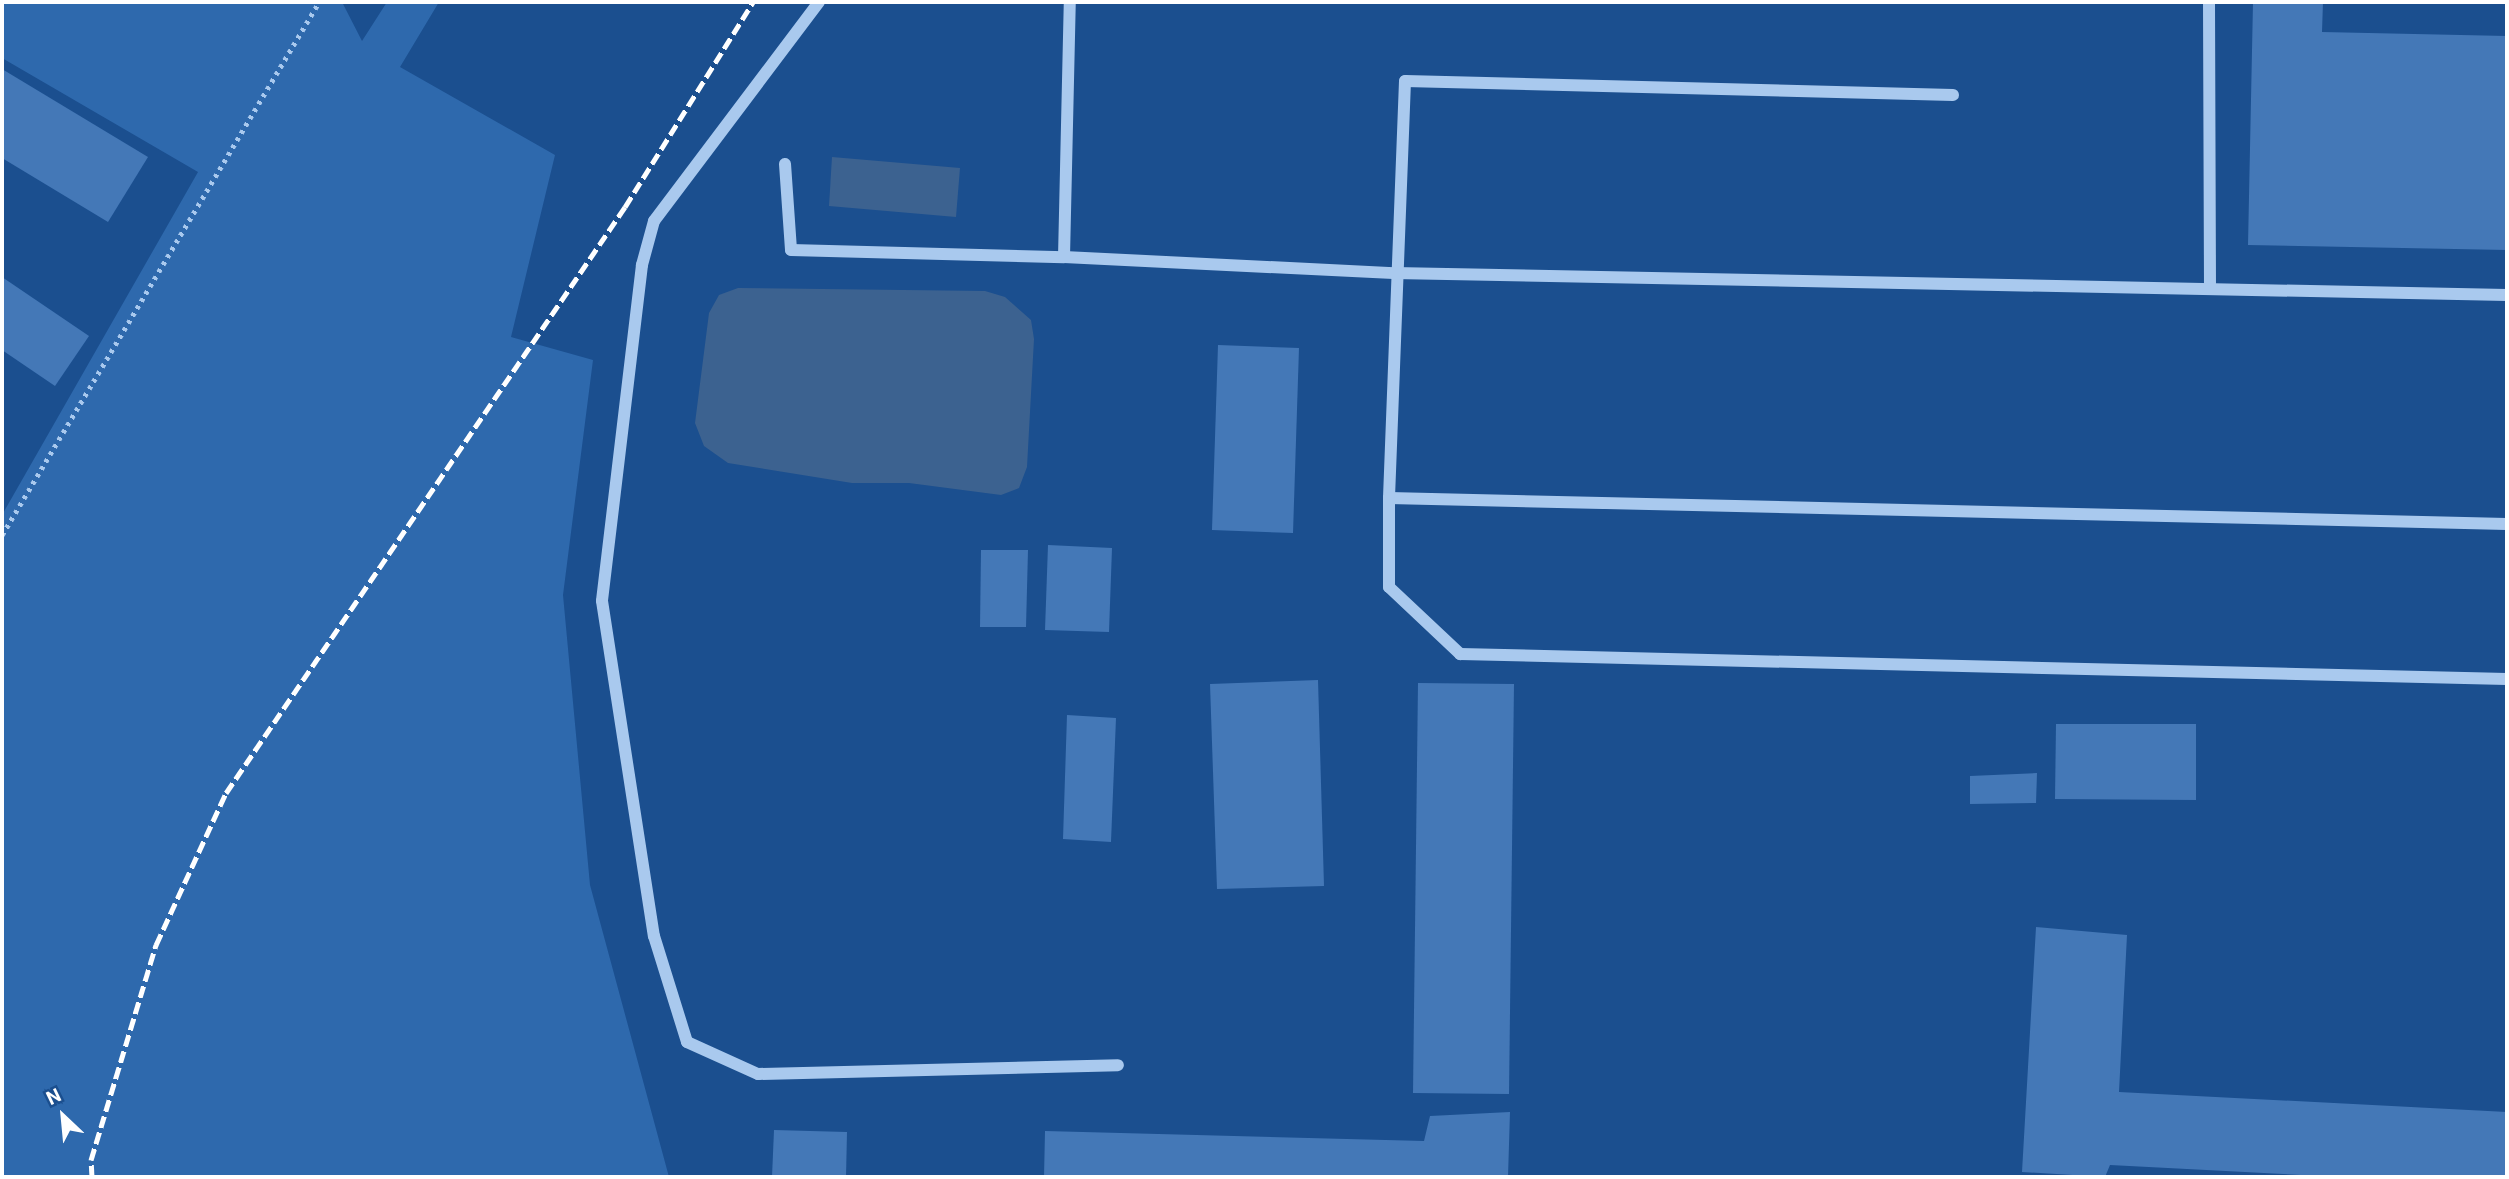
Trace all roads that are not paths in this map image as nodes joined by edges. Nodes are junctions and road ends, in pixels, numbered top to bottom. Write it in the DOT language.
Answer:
graph roads {
  1 [pos="820,2"];
  2 [pos="1070,2"];
  3 [pos="2209,2"];
  4 [pos="1952,95"];
  5 [pos="785,164"];
  6 [pos="1064,257"];
  7 [pos="1394,274"];
  8 [pos="2210,288"];
  9 [pos="2507,295"];
  10 [pos="1389,498"];
  11 [pos="2507,524"];
  12 [pos="2507,679"];
  13 [pos="1118,1065"];
  1 -- 13 [label="lane"];
  2 -- 6 [label="lane"];
  3 -- 8 [label="lane"];
  4 -- 7 [label="lane"];
  5 -- 6 [label="lane"];
  6 -- 7 [label="lane"];
  7 -- 8 [label="lane"];
  7 -- 10 [label="lane"];
  8 -- 9 [label="lane"];
  10 -- 11 [label="lane"];
  10 -- 12 [label="lane"];
}
